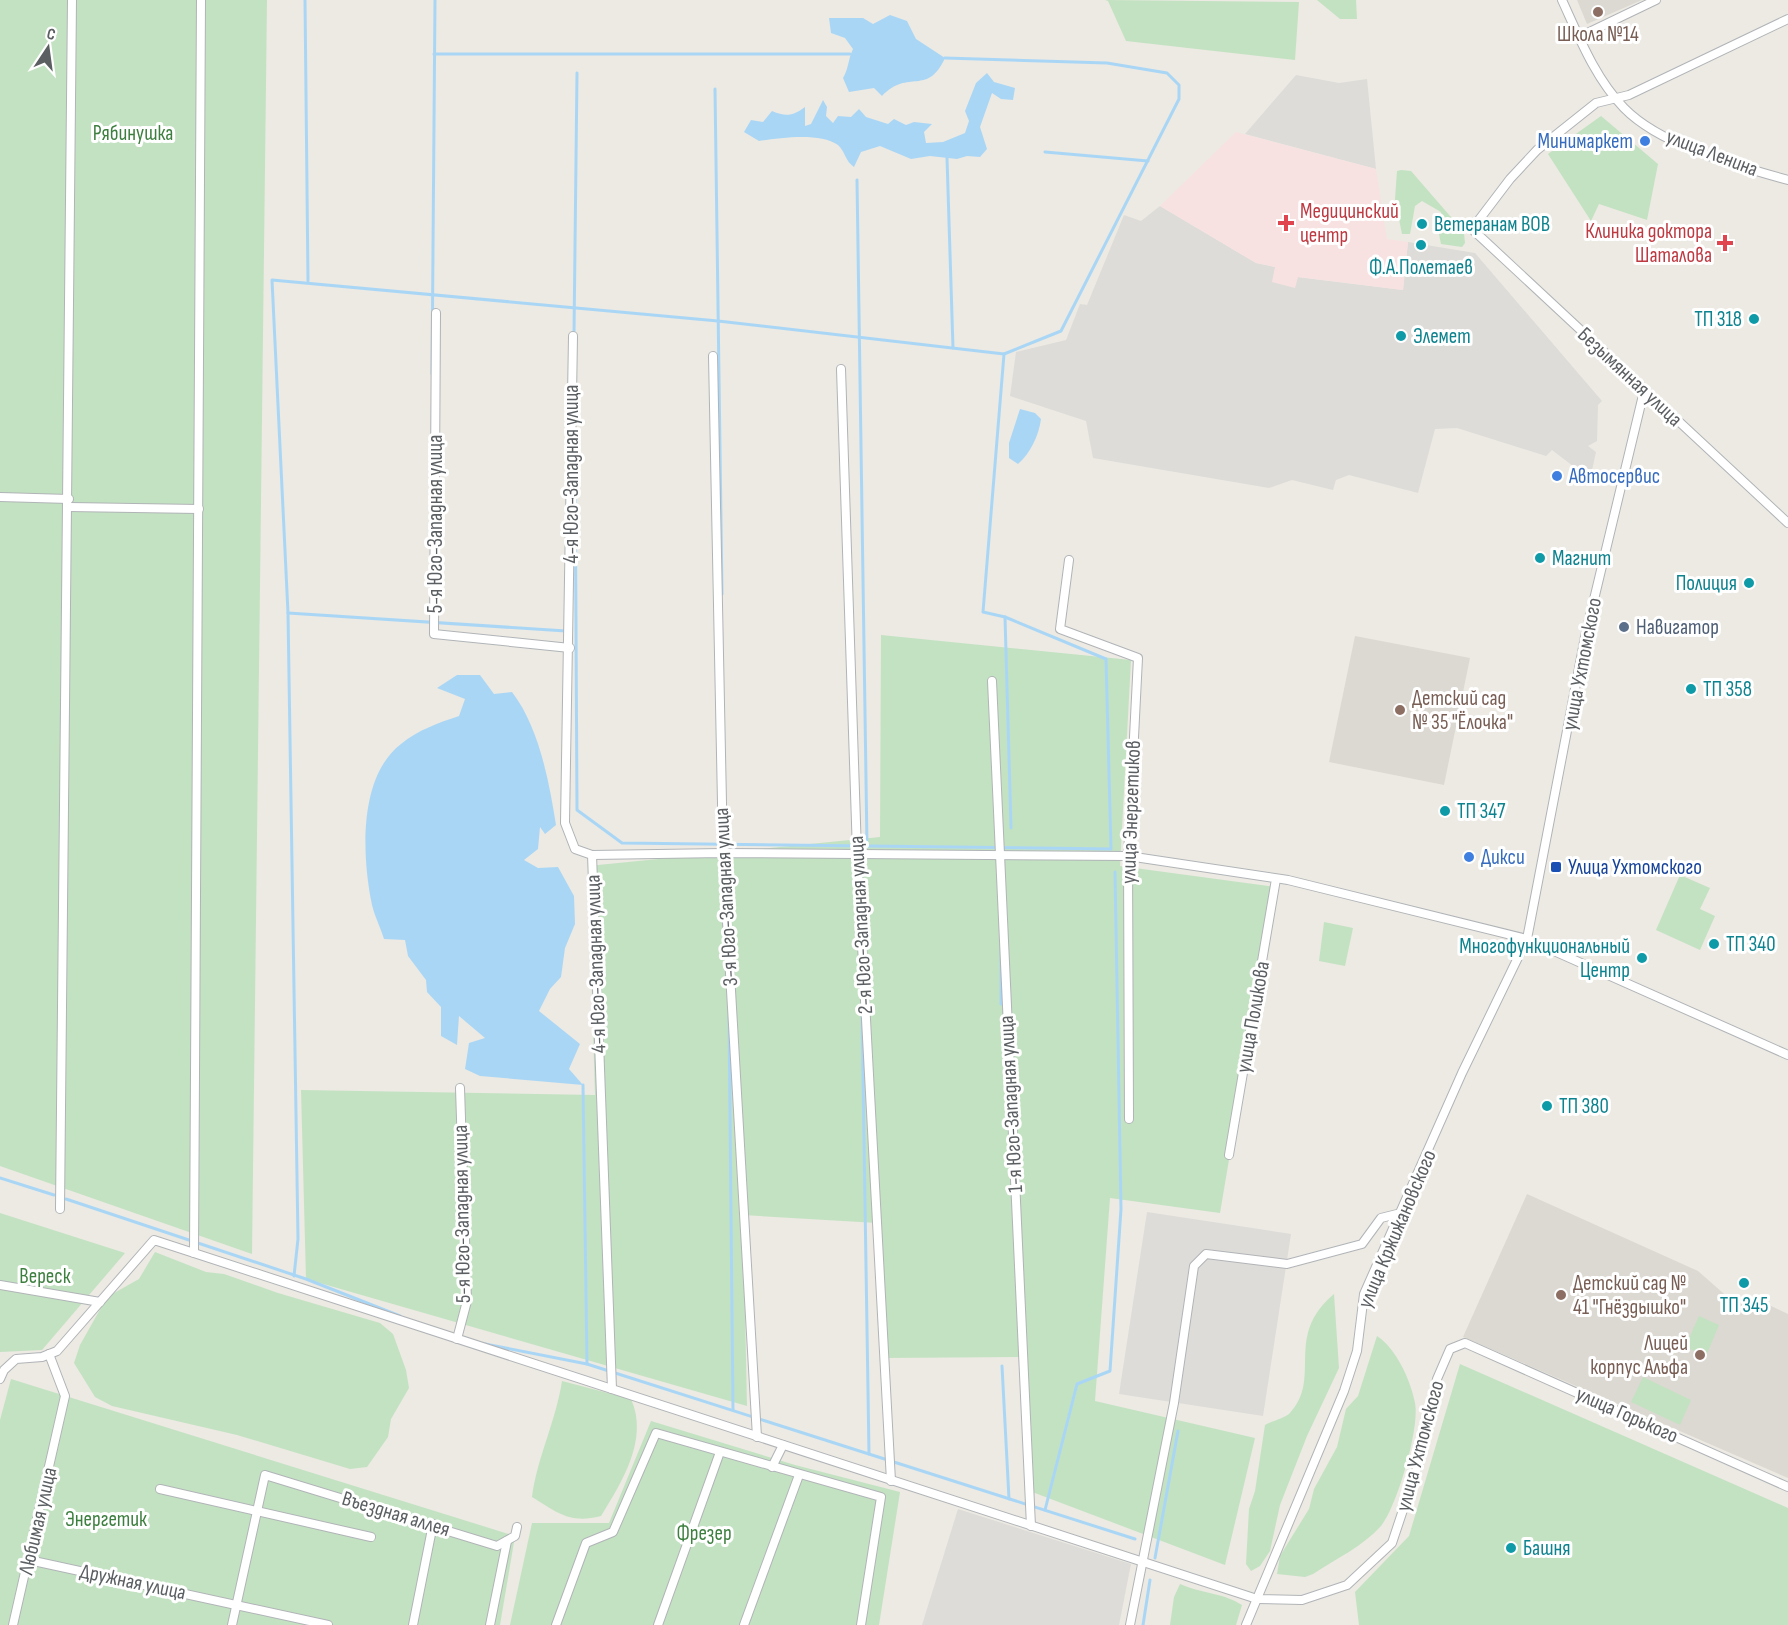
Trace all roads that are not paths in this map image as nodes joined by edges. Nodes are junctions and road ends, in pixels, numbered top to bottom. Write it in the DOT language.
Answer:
graph roads {
  1 [pos="72,0"];
  2 [pos="201,0"];
  3 [pos="1562,0"];
  4 [pos="1656,0"];
  5 [pos="1788,19"];
  6 [pos="1580,37"];
  7 [pos="1616,99"];
  8 [pos="1788,180"];
  9 [pos="436,313"];
  10 [pos="573,336"];
  11 [pos="713,356"];
  12 [pos="842,369"];
  13 [pos="1644,391"];
  14 [pos="0,496"];
  15 [pos="69,503"];
  16 [pos="199,509"];
  17 [pos="1788,523"];
  18 [pos="1070,560"];
  19 [pos="570,648"];
  20 [pos="992,681"];
  21 [pos="723,853"];
  22 [pos="856,853"];
  23 [pos="592,855"];
  24 [pos="1000,855"];
  25 [pos="1128,856"];
  26 [pos="1276,879"];
  27 [pos="1527,939"];
  28 [pos="1788,1055"];
  29 [pos="460,1088"];
  30 [pos="1129,1119"];
  31 [pos="1229,1155"];
  32 [pos="60,1209"];
  33 [pos="1401,1213"];
  34 [pos="194,1253"];
  35 [pos="0,1285"];
  36 [pos="100,1302"];
  37 [pos="457,1339"];
  38 [pos="1462,1344"];
  39 [pos="49,1354"];
  40 [pos="0,1379"];
  41 [pos="612,1389"];
  42 [pos="757,1437"];
  43 [pos="783,1445"];
  44 [pos="720,1452"];
  45 [pos="772,1467"];
  46 [pos="799,1474"];
  47 [pos="891,1481"];
  48 [pos="1788,1488"];
  49 [pos="160,1489"];
  50 [pos="257,1512"];
  51 [pos="433,1524"];
  52 [pos="1031,1526"];
  53 [pos="517,1527"];
  54 [pos="371,1537"];
  55 [pos="507,1541"];
  56 [pos="29,1560"];
  57 [pos="1143,1563"];
  58 [pos="1257,1599"];
  59 [pos="238,1605"];
  60 [pos="14,1625"];
  61 [pos="232,1625"];
  62 [pos="328,1625"];
  63 [pos="413,1625"];
  64 [pos="490,1625"];
  65 [pos="556,1625"];
  66 [pos="658,1625"];
  67 [pos="744,1625"];
  68 [pos="861,1625"];
  69 [pos="1130,1625"];
  70 [pos="1246,1625"];
  1 -- 15 [label="street"];
  2 -- 16 [label="street"];
  3 -- 6 [label="street, улица Ленина"];
  4 -- 6 [label="street"];
  5 -- 7 [label="street"];
  6 -- 7 [label="street, улица Ленина"];
  7 -- 8 [label="street, улица Ленина"];
  7 -- 13 [label="street, Безымянная улица"];
  9 -- 19 [label="street, 5-я Юго-Западная улица"];
  10 -- 19 [label="street, 4-я Юго-Западная улица"];
  11 -- 21 [label="street, 3-я Юго-Западная улица"];
  12 -- 22 [label="street, 2-я Юго-Западная улица"];
  13 -- 17 [label="street, Безымянная улица"];
  13 -- 27 [label="street, улица Ухтомского"];
  14 -- 15 [label="street"];
  15 -- 16 [label="street"];
  15 -- 32 [label="street"];
  16 -- 34 [label="street"];
  18 -- 25 [label="street, улица Энергетиков"];
  19 -- 23 [label="street, 4-я Юго-Западная улица"];
  20 -- 24 [label="street, 1-я Юго-Западная улица"];
  21 -- 22 [label="street"];
  21 -- 23 [label="street"];
  21 -- 42 [label="street, 3-я Юго-Западная улица"];
  22 -- 24 [label="street"];
  22 -- 47 [label="street, 2-я Юго-Западная улица"];
  23 -- 41 [label="street, 4-я Юго-Западная улица"];
  24 -- 25 [label="street"];
  24 -- 52 [label="street, 1-я Юго-Западная улица"];
  25 -- 26 [label="street"];
  25 -- 30 [label="street, улица Энергетиков"];
  26 -- 27 [label="street"];
  26 -- 31 [label="street, улица Поликова"];
  27 -- 28 [label="street"];
  27 -- 33 [label="street, улица Кржижановского"];
  29 -- 37 [label="street, 5-я Юго-Западная улица"];
  33 -- 57 [label="street"];
  33 -- 58 [label="street, улица Кржижановского"];
  34 -- 36 [label="street, улица Ухтомского"];
  34 -- 37 [label="street, улица Ухтомского"];
  35 -- 36 [label="street"];
  36 -- 39 [label="street"];
  37 -- 41 [label="street, улица Ухтомского"];
  38 -- 48 [label="street, улица Горького"];
  38 -- 58 [label="street, улица Ухтомского"];
  39 -- 40 [label="street"];
  39 -- 56 [label="street, Любимая улица"];
  41 -- 42 [label="street, улица Ухтомского"];
  42 -- 43 [label="street, улица Ухтомского"];
  43 -- 45 [label="street"];
  43 -- 47 [label="street, улица Ухтомского"];
  44 -- 45 [label="street"];
  44 -- 65 [label="street"];
  44 -- 66 [label="street"];
  45 -- 46 [label="street"];
  46 -- 67 [label="street"];
  46 -- 68 [label="street"];
  47 -- 52 [label="street, улица Ухтомского"];
  49 -- 50 [label="street"];
  50 -- 51 [label="street, Въездная аллея"];
  50 -- 54 [label="street"];
  50 -- 59 [label="street"];
  51 -- 55 [label="street, Въездная аллея"];
  51 -- 63 [label="street"];
  52 -- 57 [label="street, улица Ухтомского"];
  53 -- 55 [label="street"];
  55 -- 64 [label="street"];
  56 -- 59 [label="street, Дружная улица"];
  56 -- 60 [label="street, Любимая улица"];
  57 -- 58 [label="street, улица Ухтомского"];
  57 -- 69 [label="street"];
  58 -- 70 [label="street, улица Кржижановского"];
  59 -- 61 [label="street"];
  59 -- 62 [label="street, Дружная улица"];
}
